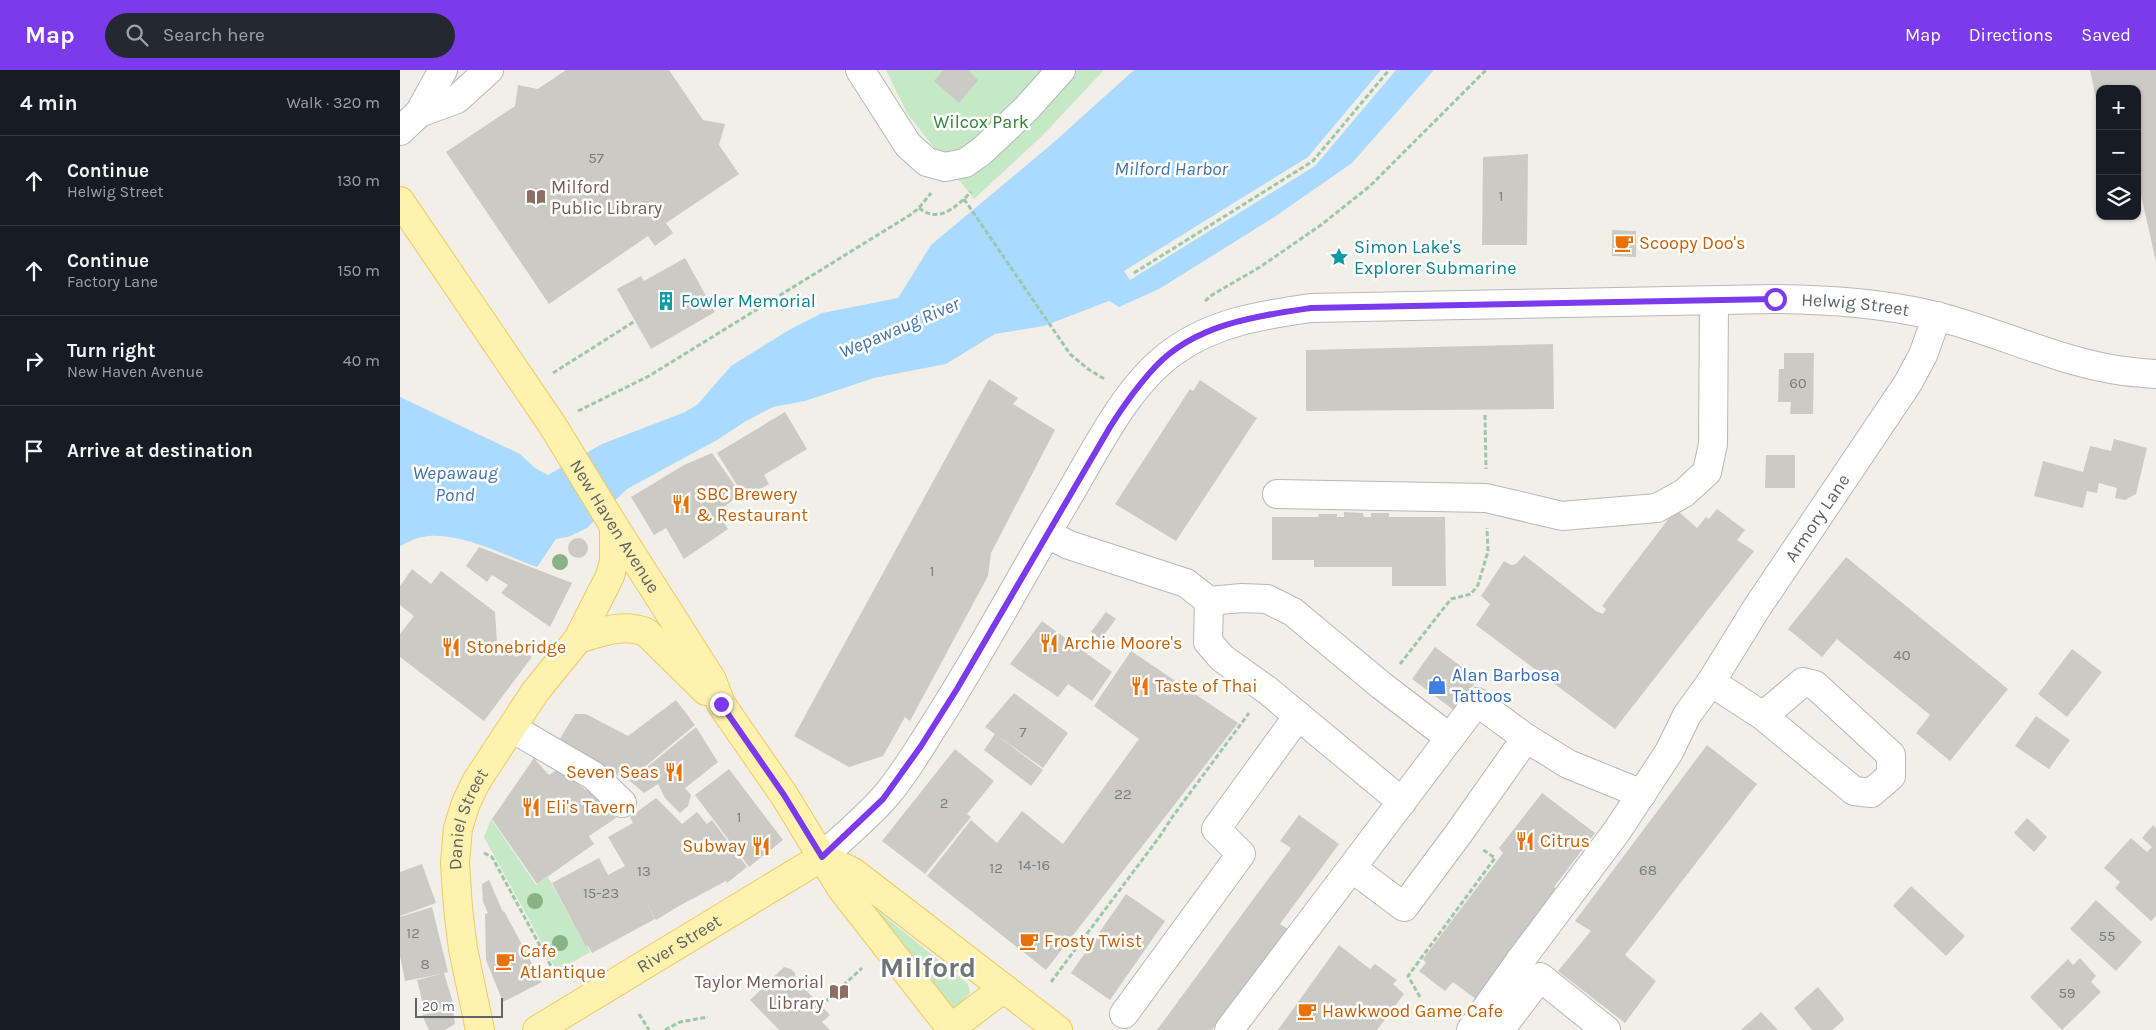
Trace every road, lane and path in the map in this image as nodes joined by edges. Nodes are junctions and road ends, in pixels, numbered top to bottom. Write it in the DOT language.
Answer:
graph roads {
  1 [pos="442,70"];
  2 [pos="489,70"];
  3 [pos="860,70"];
  4 [pos="1061,70"];
  5 [pos="1389,70"];
  6 [pos="1486,70"];
  7 [pos="409,122"];
  8 [pos="945,167"];
  9 [pos="400,201"];
  10 [pos="920,208"];
  11 [pos="1134,273"];
  12 [pos="1714,301"];
  13 [pos="1202,305"];
  14 [pos="1938,316"];
  15 [pos="635,321"];
  16 [pos="552,373"];
  17 [pos="2156,374"];
  18 [pos="1131,394"];
  19 [pos="576,412"];
  20 [pos="1277,494"];
  21 [pos="610,519"];
  22 [pos="1047,534"];
  23 [pos="1451,599"];
  24 [pos="1209,601"];
  25 [pos="578,639"];
  26 [pos="1711,682"];
  27 [pos="1382,686"];
  28 [pos="1267,690"];
  29 [pos="721,704"];
  30 [pos="1298,716"];
  31 [pos="1763,716"];
  32 [pos="512,728"];
  33 [pos="1450,738"];
  34 [pos="1526,738"];
  35 [pos="1642,794"];
  36 [pos="1402,802"];
  37 [pos="622,803"];
  38 [pos="1459,834"];
  39 [pos="477,850"];
  40 [pos="822,857"];
  41 [pos="1352,868"];
  42 [pos="862,968"];
  43 [pos="1529,969"];
  44 [pos="558,979"];
  45 [pos="1051,982"];
  46 [pos="1004,988"];
  47 [pos="1420,997"];
  48 [pos="820,1006"];
  49 [pos="639,1014"];
  50 [pos="1124,1014"];
  51 [pos="708,1017"];
  52 [pos="951,1029"];
  53 [pos="480,1030"];
  54 [pos="537,1030"];
  55 [pos="649,1030"];
  56 [pos="665,1030"];
  57 [pos="1058,1030"];
  58 [pos="1229,1030"];
  59 [pos="1471,1030"];
  60 [pos="1500,1030"];
  61 [pos="1606,1030"];
  1 -- 7 [label="street"];
  2 -- 7 [label="street"];
  3 -- 8 [label="street"];
  4 -- 8 [label="street"];
  5 -- 11 [label="path"];
  6 -- 13 [label="path"];
  8 -- 10 [label="path"];
  9 -- 21 [label="main road, New Haven Avenue"];
  10 -- 18 [label="path"];
  10 -- 19 [label="path"];
  12 -- 14 [label="street, Helwig Street"];
  12 -- 18 [label="street, Helwig Street"];
  12 -- 20 [label="street"];
  14 -- 17 [label="street, Helwig Street"];
  14 -- 26 [label="street, Armory Lane"];
  15 -- 16 [label="path"];
  18 -- 22 [label="street, Helwig Street"];
  21 -- 25 [label="main road, Daniel Street"];
  21 -- 29 [label="main road, New Haven Avenue"];
  22 -- 24 [label="street"];
  22 -- 40 [label="street, Helwig Street"];
  23 -- 27 [label="path"];
  24 -- 27 [label="street"];
  24 -- 28 [label="street"];
  25 -- 29 [label="main road"];
  25 -- 32 [label="main road, Daniel Street"];
  26 -- 31 [label="street"];
  26 -- 35 [label="street, Armory Lane"];
  27 -- 33 [label="street"];
  28 -- 30 [label="street"];
  28 -- 45 [label="path"];
  29 -- 40 [label="main road, New Haven Avenue"];
  30 -- 36 [label="street"];
  30 -- 50 [label="street"];
  31 -- 31 [label="street"];
  32 -- 37 [label="street"];
  32 -- 53 [label="main road, Daniel Street"];
  33 -- 34 [label="street"];
  33 -- 36 [label="street"];
  34 -- 35 [label="street"];
  34 -- 38 [label="street"];
  35 -- 43 [label="street, Armory Lane"];
  36 -- 41 [label="street"];
  38 -- 41 [label="street"];
  38 -- 47 [label="path"];
  39 -- 44 [label="path"];
  40 -- 46 [label="main road"];
  40 -- 52 [label="main road, New Haven Avenue"];
  40 -- 54 [label="main road, River Street"];
  41 -- 58 [label="street"];
  42 -- 48 [label="path"];
  43 -- 59 [label="street"];
  43 -- 60 [label="street"];
  43 -- 61 [label="street"];
  46 -- 52 [label="main road"];
  46 -- 57 [label="main road"];
  49 -- 55 [label="path"];
  51 -- 56 [label="path"];
}
